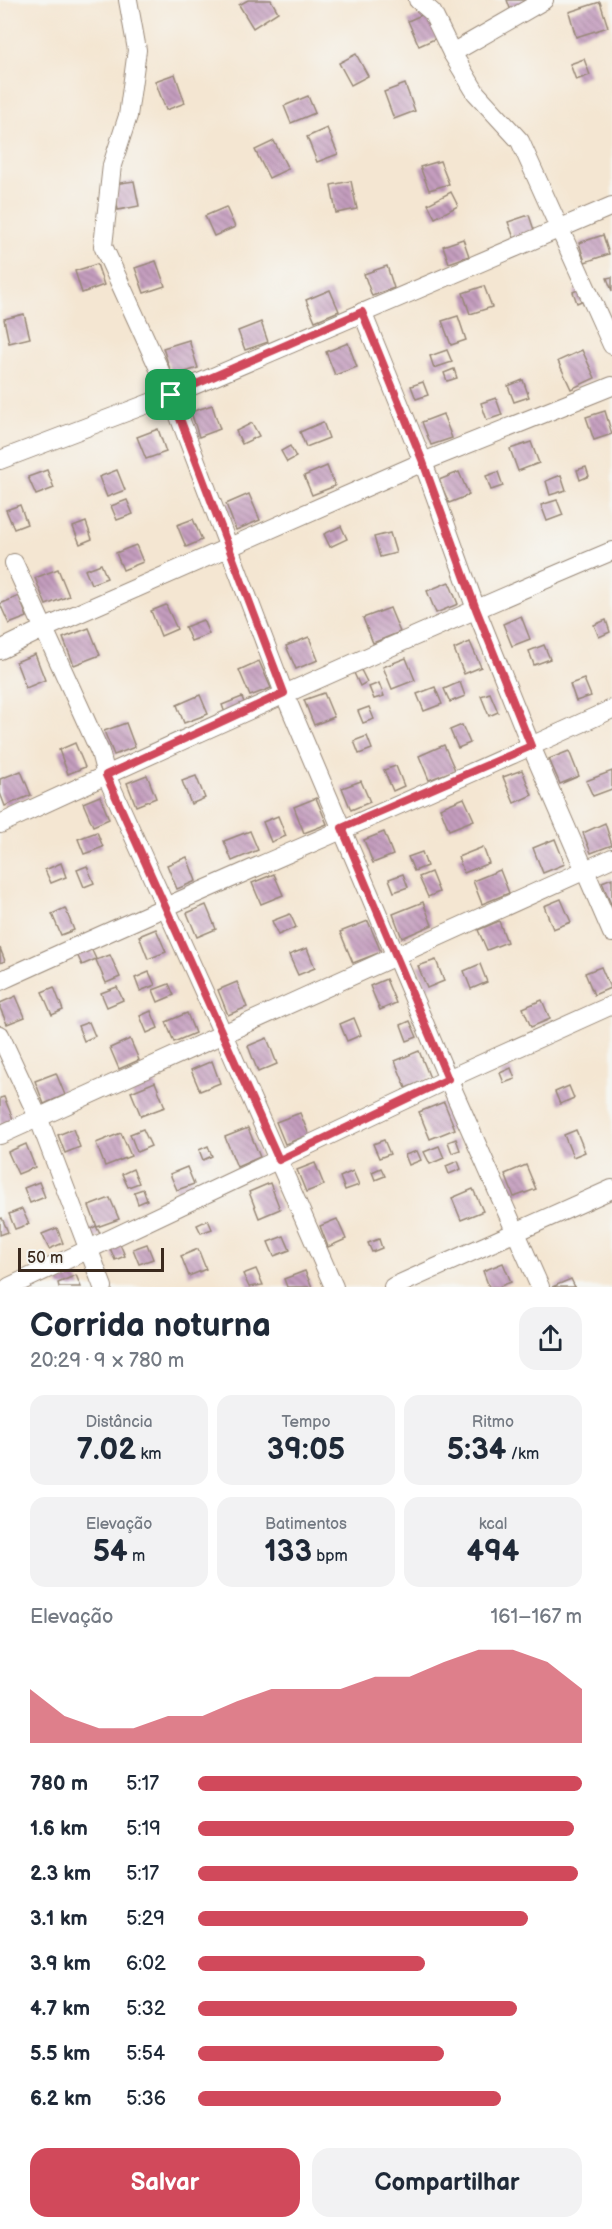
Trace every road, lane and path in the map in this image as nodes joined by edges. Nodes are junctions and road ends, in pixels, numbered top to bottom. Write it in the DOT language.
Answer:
graph roads {
  1 [pos="128,0"];
  2 [pos="418,0"];
  3 [pos="544,0"];
  4 [pos="452,53"];
  5 [pos="612,206"];
  6 [pos="558,228"];
  7 [pos="362,312"];
  8 [pos="612,345"];
  9 [pos="612,386"];
  10 [pos="171,395"];
  11 [pos="0,460"];
  12 [pos="423,462"];
  13 [pos="228,548"];
  14 [pos="612,551"];
  15 [pos="14,563"];
  16 [pos="476,609"];
  17 [pos="43,629"];
  18 [pos="0,650"];
  19 [pos="284,693"];
  20 [pos="612,709"];
  21 [pos="531,746"];
  22 [pos="106,775"];
  23 [pos="0,824"];
  24 [pos="342,828"];
  25 [pos="612,858"];
  26 [pos="585,871"];
  27 [pos="166,905"];
  28 [pos="612,933"];
  29 [pos="395,956"];
  30 [pos="0,981"];
  31 [pos="612,1005"];
  32 [pos="224,1034"];
  33 [pos="0,1035"];
  34 [pos="448,1079"];
  35 [pos="38,1117"];
  36 [pos="0,1135"];
  37 [pos="279,1160"];
  38 [pos="612,1189"];
  39 [pos="515,1233"];
  40 [pos="88,1250"];
  41 [pos="9,1287"];
  42 [pos="103,1287"];
  43 [pos="334,1287"];
  44 [pos="393,1287"];
  45 [pos="540,1287"];
  1 -- 10 [label="street"];
  2 -- 4 [label="street"];
  3 -- 4 [label="street"];
  4 -- 6 [label="street"];
  5 -- 6 [label="street"];
  6 -- 7 [label="street"];
  6 -- 8 [label="street"];
  7 -- 10 [label="street"];
  7 -- 12 [label="street"];
  9 -- 12 [label="street"];
  10 -- 11 [label="street"];
  10 -- 13 [label="street"];
  12 -- 13 [label="street"];
  12 -- 16 [label="street"];
  13 -- 17 [label="street"];
  13 -- 19 [label="street"];
  14 -- 16 [label="street"];
  15 -- 17 [label="street"];
  16 -- 19 [label="street"];
  16 -- 21 [label="street"];
  17 -- 18 [label="street"];
  17 -- 22 [label="street"];
  19 -- 22 [label="street"];
  19 -- 24 [label="street"];
  20 -- 21 [label="street"];
  21 -- 24 [label="street"];
  21 -- 26 [label="street"];
  22 -- 23 [label="street"];
  22 -- 27 [label="street"];
  24 -- 27 [label="street"];
  24 -- 29 [label="street"];
  25 -- 26 [label="street"];
  26 -- 28 [label="street"];
  26 -- 29 [label="street"];
  27 -- 30 [label="street"];
  27 -- 32 [label="street"];
  29 -- 32 [label="street"];
  29 -- 34 [label="street"];
  31 -- 34 [label="street"];
  32 -- 35 [label="street"];
  32 -- 37 [label="street"];
  33 -- 35 [label="street"];
  34 -- 37 [label="street"];
  34 -- 39 [label="street"];
  35 -- 36 [label="street"];
  35 -- 40 [label="street"];
  37 -- 40 [label="street"];
  37 -- 43 [label="street"];
  38 -- 39 [label="street"];
  39 -- 44 [label="street"];
  39 -- 45 [label="street"];
  40 -- 41 [label="street"];
  40 -- 42 [label="street"];
}
